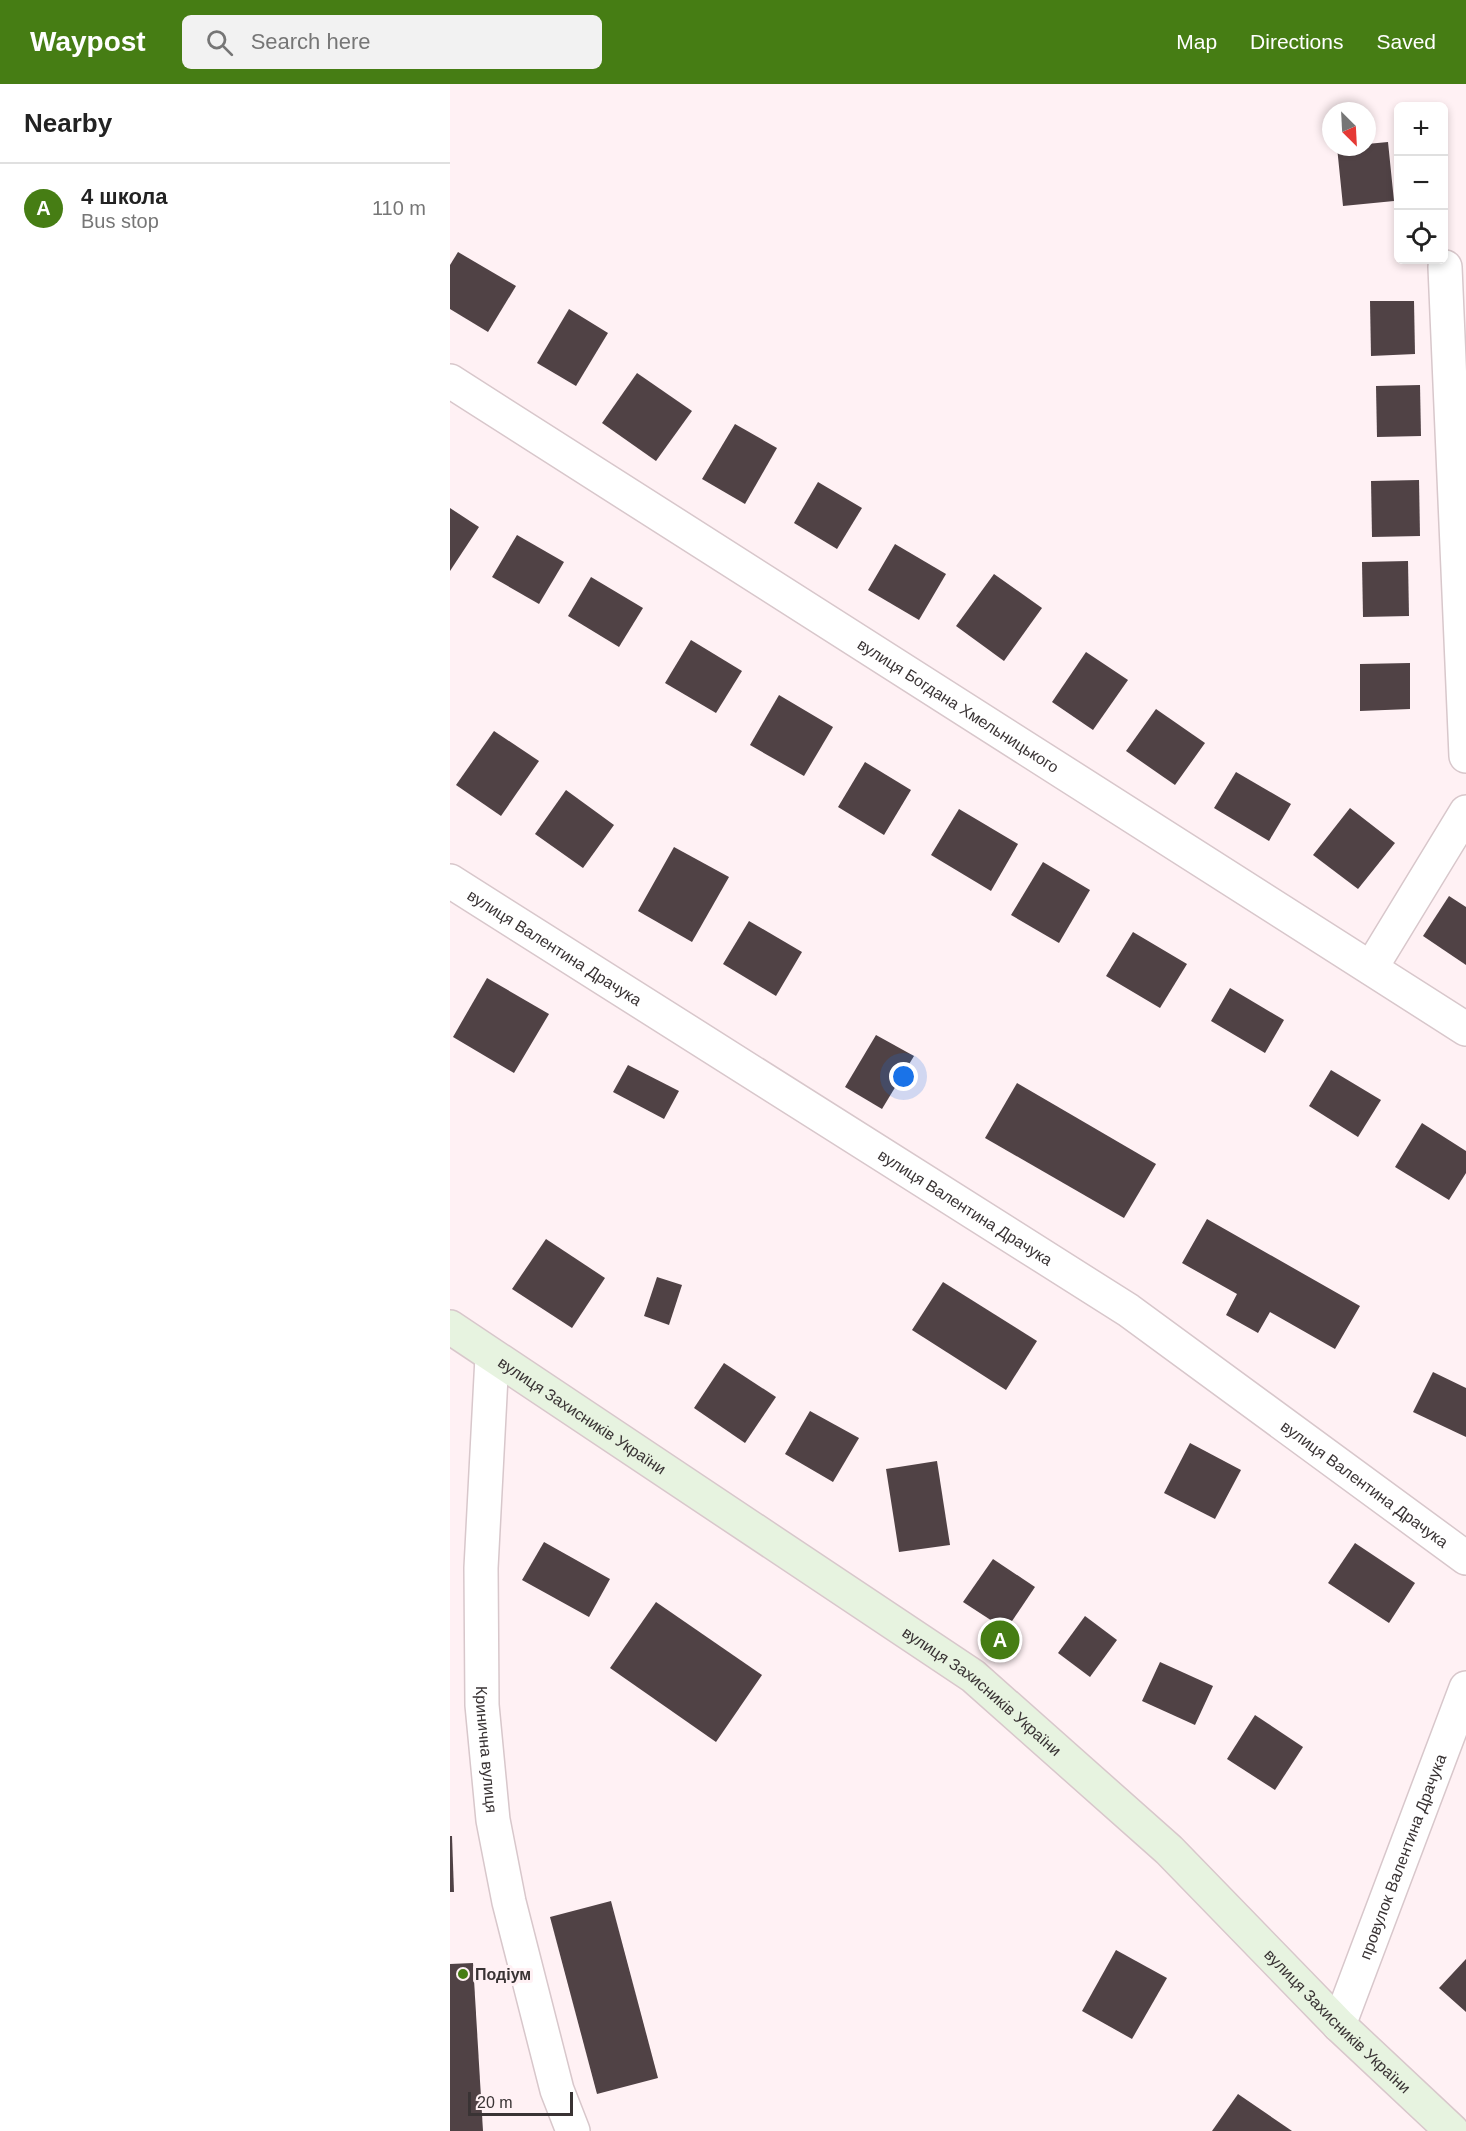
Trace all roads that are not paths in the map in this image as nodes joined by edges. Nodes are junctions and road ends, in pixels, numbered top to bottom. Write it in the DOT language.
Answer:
graph roads {
  1 [pos="1445,267"];
  2 [pos="450,381"];
  3 [pos="1466,756"];
  4 [pos="1466,812"];
  5 [pos="450,881"];
  6 [pos="1371,968"];
  7 [pos="1466,1029"];
  8 [pos="450,1327"];
  9 [pos="492,1357"];
  10 [pos="1466,1558"];
  11 [pos="1466,1688"];
  12 [pos="1339,2025"];
  13 [pos="573,2131"];
  14 [pos="1452,2131"];
  1 -- 3 [label="street"];
  2 -- 6 [label="street, вулиця Богдана Хмельницького"];
  4 -- 6 [label="street"];
  5 -- 10 [label="street, вулиця Валентина Драчука"];
  6 -- 7 [label="street, вулиця Богдана Хмельницького"];
  8 -- 9 [label="main road, вулиця Захисників України"];
  9 -- 12 [label="main road, вулиця Захисників України"];
  9 -- 13 [label="street, Кринична вулиця"];
  11 -- 12 [label="street, провулок Валентина Драчука"];
  12 -- 14 [label="main road, вулиця Захисників України"];
}
